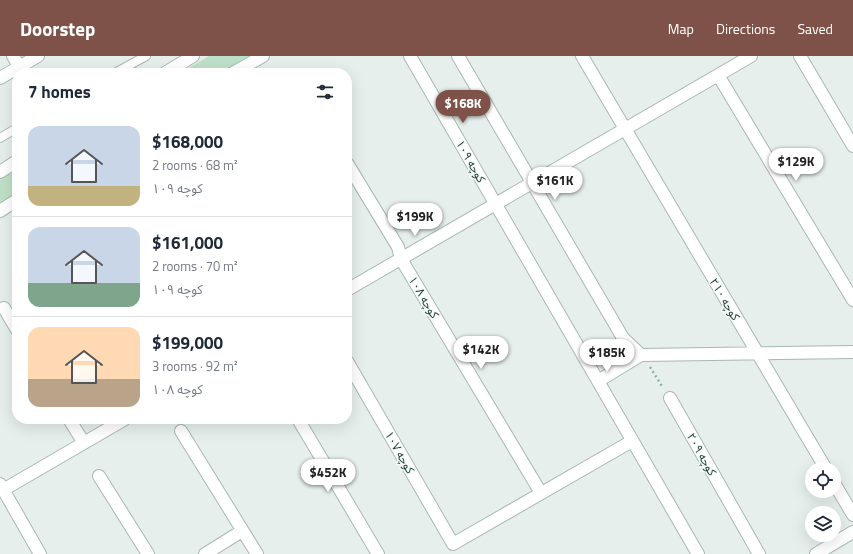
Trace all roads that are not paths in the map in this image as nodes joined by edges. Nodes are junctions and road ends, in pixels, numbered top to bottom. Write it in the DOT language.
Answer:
graph roads {
  1 [pos="38,56"];
  2 [pos="146,56"];
  3 [pos="193,56"];
  4 [pos="263,56"];
  5 [pos="410,56"];
  6 [pos="458,56"];
  7 [pos="582,56"];
  8 [pos="751,56"];
  9 [pos="800,56"];
  10 [pos="18,65"];
  11 [pos="124,68"];
  12 [pos="173,68"];
  13 [pos="242,68"];
  14 [pos="12,69"];
  15 [pos="718,75"];
  16 [pos="0,78"];
  17 [pos="625,129"];
  18 [pos="12,131"];
  19 [pos="0,138"];
  20 [pos="853,146"];
  21 [pos="12,164"];
  22 [pos="352,171"];
  23 [pos="0,172"];
  24 [pos="531,184"];
  25 [pos="12,203"];
  26 [pos="495,204"];
  27 [pos="0,211"];
  28 [pos="401,259"];
  29 [pos="352,287"];
  30 [pos="853,300"];
  31 [pos="4,308"];
  32 [pos="12,322"];
  33 [pos="853,352"];
  34 [pos="758,353"];
  35 [pos="642,355"];
  36 [pos="352,370"];
  37 [pos="598,381"];
  38 [pos="670,398"];
  39 [pos="73,424"];
  40 [pos="116,424"];
  41 [pos="301,424"];
  42 [pos="181,431"];
  43 [pos="632,441"];
  44 [pos="84,443"];
  45 [pos="822,462"];
  46 [pos="100,476"];
  47 [pos="2,487"];
  48 [pos="541,493"];
  49 [pos="841,494"];
  50 [pos="853,515"];
  51 [pos="242,531"];
  52 [pos="853,532"];
  53 [pos="40,554"];
  54 [pos="148,554"];
  55 [pos="205,554"];
  56 [pos="257,554"];
  57 [pos="378,554"];
  58 [pos="698,554"];
  59 [pos="759,554"];
  60 [pos="816,554"];
  1 -- 10 [label="street"];
  2 -- 11 [label="lane"];
  3 -- 12 [label="street"];
  4 -- 13 [label="street"];
  5 -- 26 [label="street, ۱۰۹ کوچه"];
  6 -- 24 [label="street"];
  7 -- 17 [label="street, ۲۱۰ کوچه"];
  8 -- 15 [label="street"];
  9 -- 20 [label="street"];
  14 -- 16 [label="street"];
  15 -- 17 [label="street"];
  15 -- 30 [label="street"];
  17 -- 24 [label="street"];
  17 -- 34 [label="street, ۲۱۰ کوچه"];
  18 -- 19 [label="lane"];
  21 -- 23 [label="street"];
  22 -- 28 [label="street, ۱۰۸ کوچه"];
  24 -- 26 [label="street"];
  24 -- 35 [label="street"];
  25 -- 27 [label="street"];
  26 -- 28 [label="street"];
  26 -- 37 [label="street, ۱۰۹ کوچه"];
  28 -- 29 [label="street"];
  28 -- 48 [label="street, ۱۰۸ کوچه"];
  31 -- 32 [label="street"];
  33 -- 34 [label="street"];
  34 -- 35 [label="street"];
  34 -- 45 [label="street, ۲۱۰ کوچه"];
  35 -- 37 [label="street"];
  36 -- 48 [label="street, ۱۰۷ کوچه"];
  37 -- 43 [label="street, ۱۰۹ کوچه"];
  38 -- 59 [label="street, ۲۰۹ کوچه"];
  39 -- 44 [label="street"];
  40 -- 44 [label="street"];
  41 -- 57 [label="street"];
  42 -- 51 [label="street"];
  43 -- 48 [label="street"];
  43 -- 58 [label="street, ۱۰۹ کوچه"];
  44 -- 47 [label="street"];
  46 -- 54 [label="street"];
  47 -- 53 [label="street"];
  49 -- 50 [label="street"];
  51 -- 55 [label="street"];
  51 -- 56 [label="street"];
  52 -- 60 [label="street"];
}
